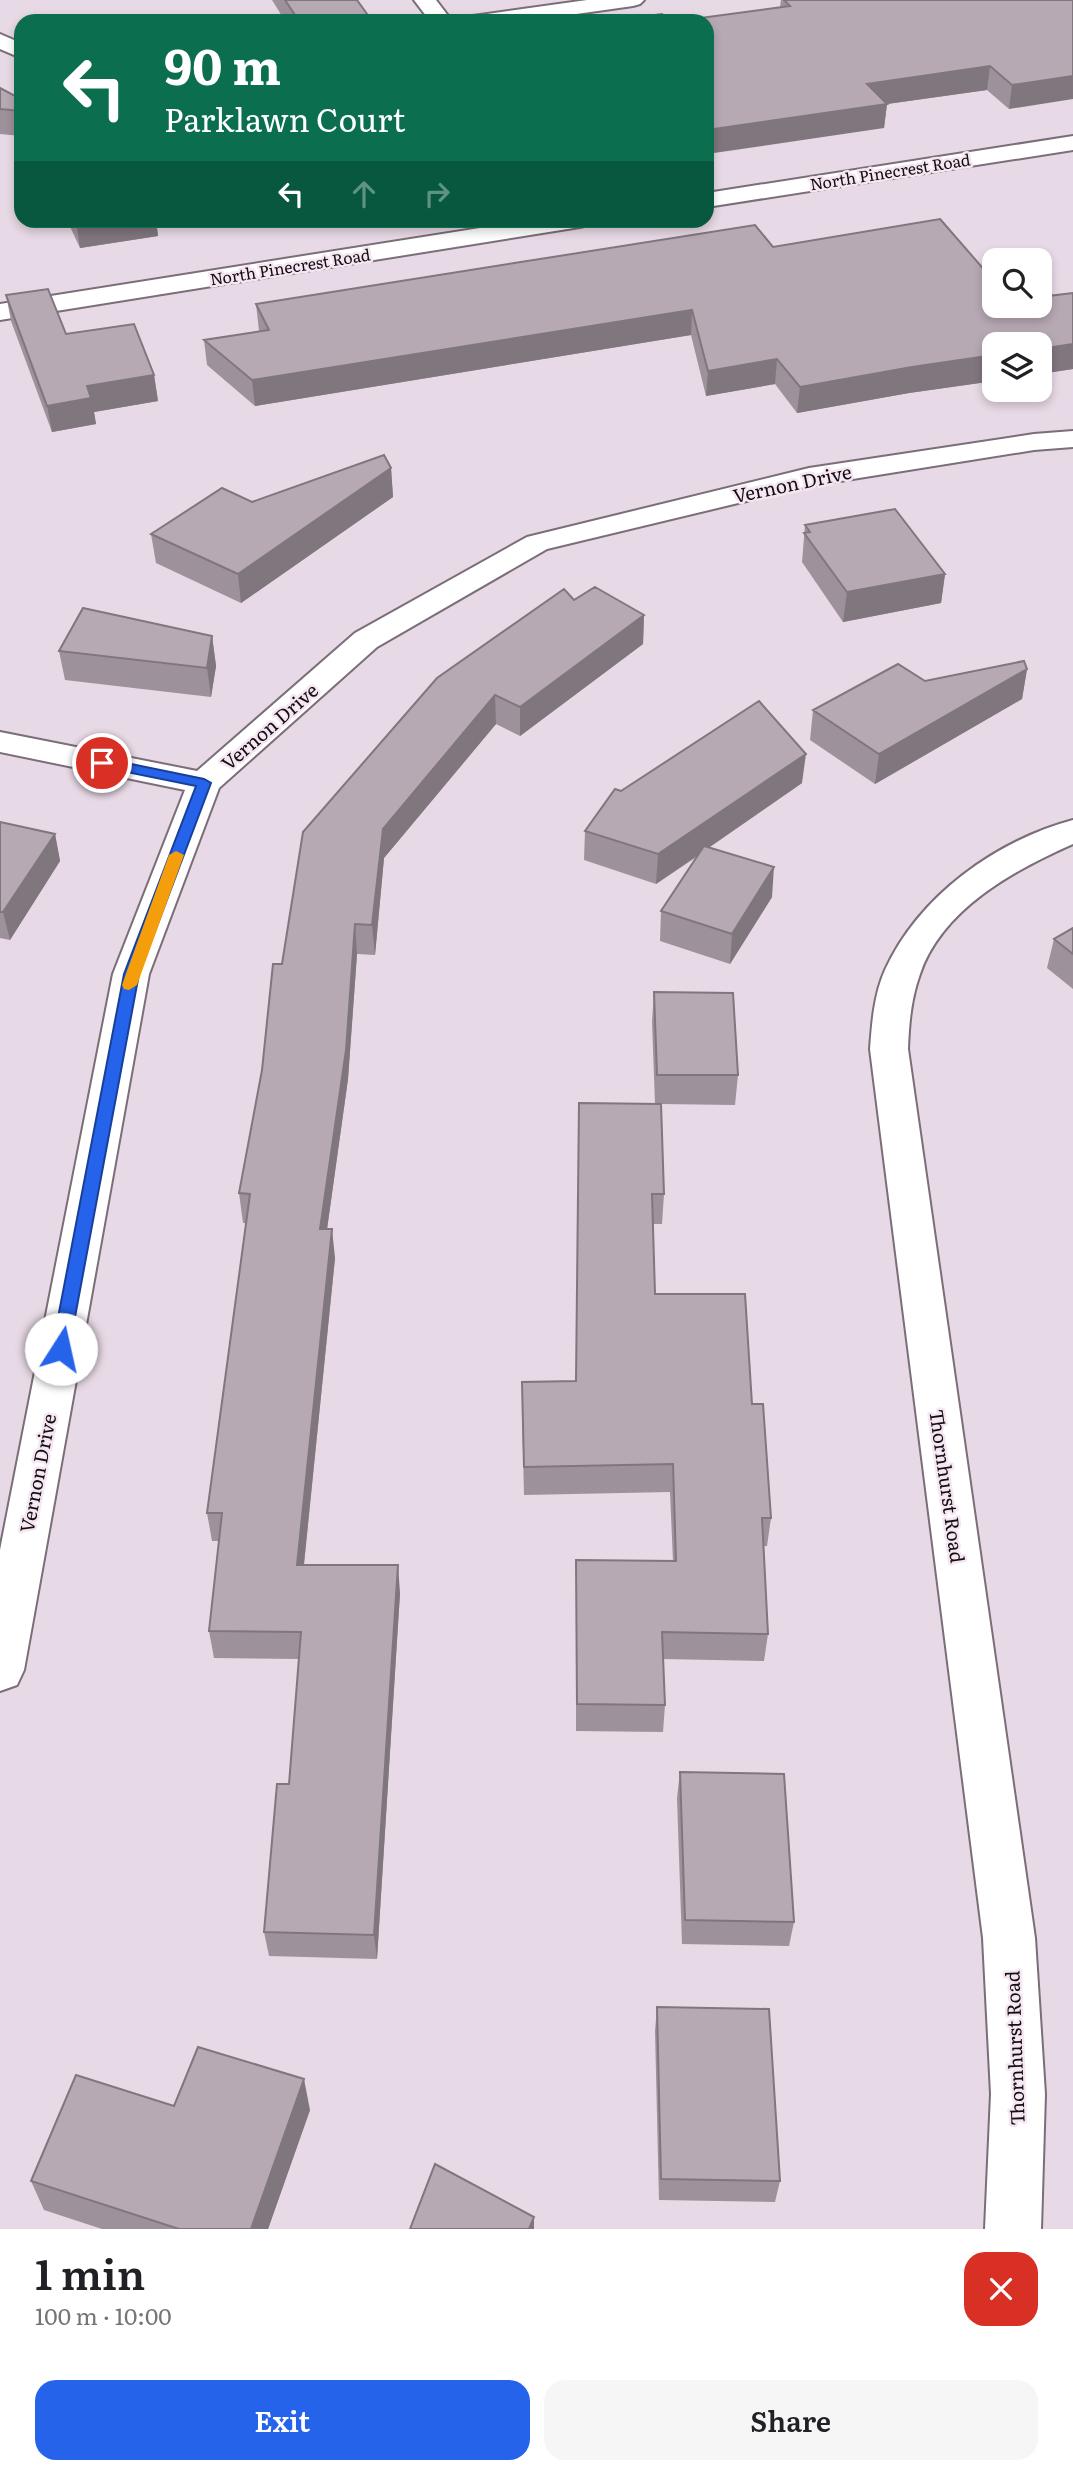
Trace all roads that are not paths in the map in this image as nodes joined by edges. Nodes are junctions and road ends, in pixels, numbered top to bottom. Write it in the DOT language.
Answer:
graph roads {
  1 [pos="425,0"];
  2 [pos="633,0"];
  3 [pos="436,14"];
  4 [pos="531,14"];
  5 [pos="1072,144"];
  6 [pos="714,199"];
  7 [pos="530,228"];
  8 [pos="0,312"];
  9 [pos="1073,439"];
  10 [pos="0,742"];
  11 [pos="204,783"];
  12 [pos="1073,831"];
  13 [pos="0,1670"];
  14 [pos="1013,2229"];
  1 -- 3 [label="street"];
  2 -- 4 [label="street"];
  5 -- 6 [label="street, North Pinecrest Road"];
  7 -- 8 [label="street, North Pinecrest Road"];
  9 -- 11 [label="street, Vernon Drive"];
  10 -- 11 [label="street"];
  11 -- 13 [label="street, Vernon Drive"];
  12 -- 14 [label="street, Thornhurst Road"];
}
